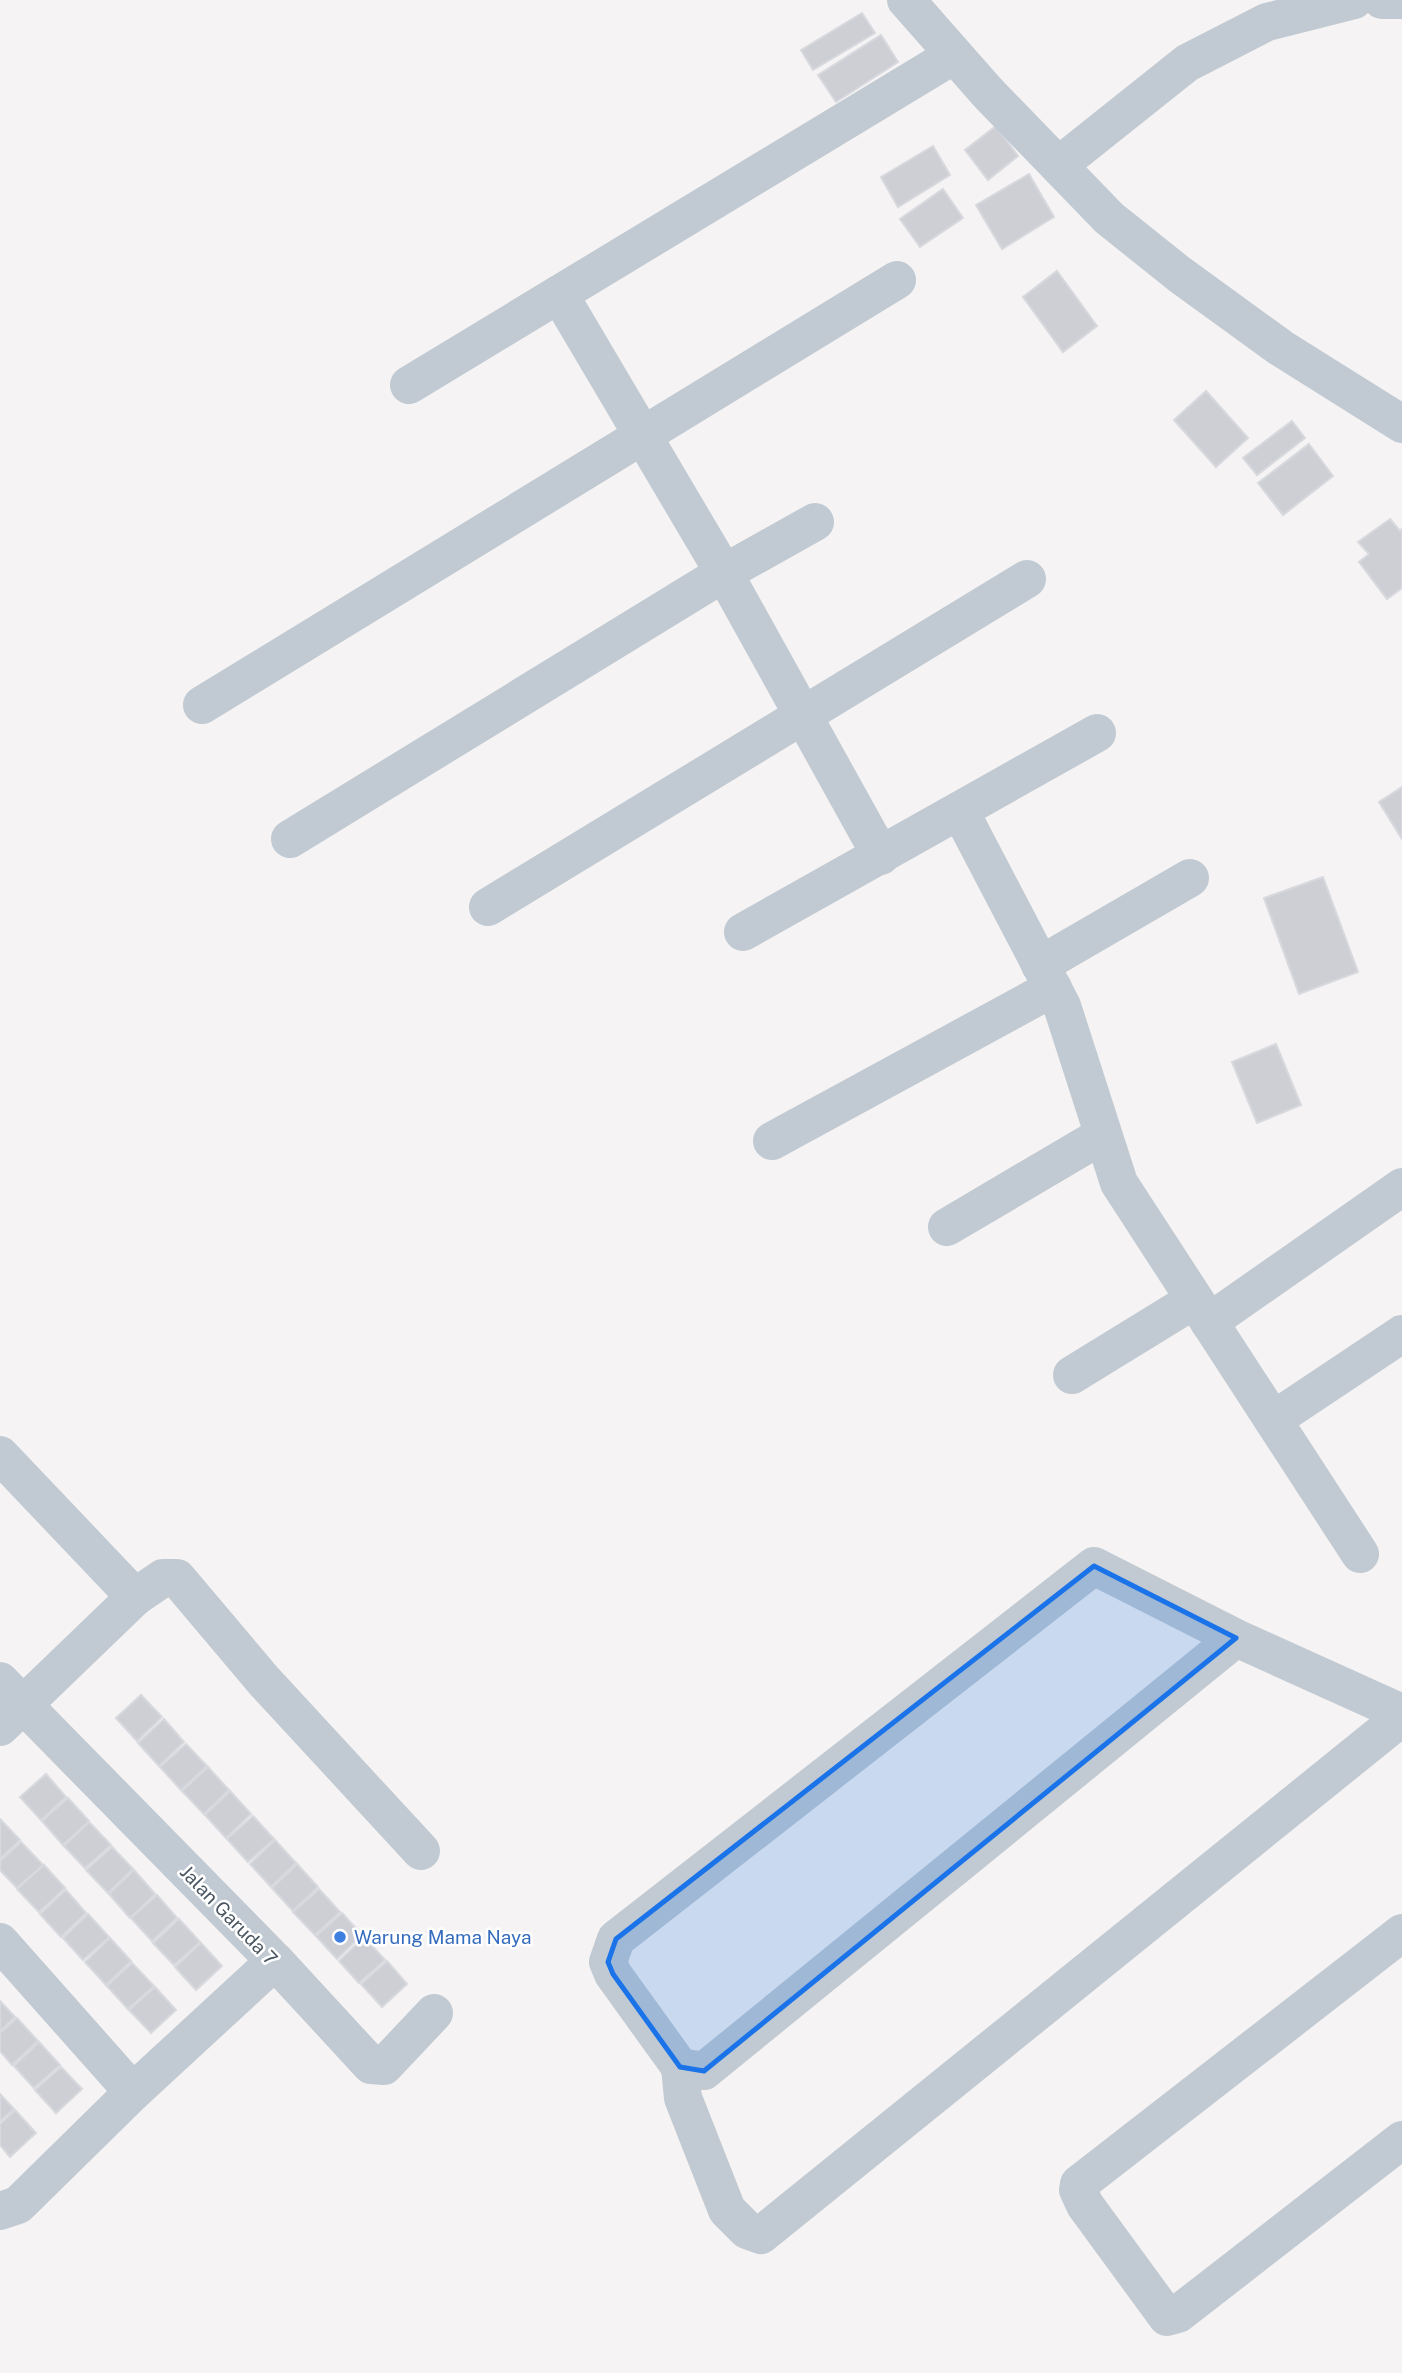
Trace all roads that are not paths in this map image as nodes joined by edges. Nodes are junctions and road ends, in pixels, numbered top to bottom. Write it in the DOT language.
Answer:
graph roads {
  1 [pos="906,0"];
  2 [pos="1354,0"];
  3 [pos="1382,0"];
  4 [pos="1402,0"];
  5 [pos="954,55"];
  6 [pos="1059,165"];
  7 [pos="897,280"];
  8 [pos="559,294"];
  9 [pos="409,385"];
  10 [pos="1402,424"];
  11 [pos="642,434"];
  12 [pos="815,522"];
  13 [pos="724,573"];
  14 [pos="1027,579"];
  15 [pos="202,705"];
  16 [pos="804,714"];
  17 [pos="1097,733"];
  18 [pos="960,811"];
  19 [pos="289,839"];
  20 [pos="881,856"];
  21 [pos="1190,878"];
  22 [pos="488,907"];
  23 [pos="743,932"];
  24 [pos="1046,977"];
  25 [pos="1103,1135"];
  26 [pos="772,1141"];
  27 [pos="1402,1186"];
  28 [pos="947,1227"];
  29 [pos="1202,1311"];
  30 [pos="1402,1334"];
  31 [pos="1072,1375"];
  32 [pos="1273,1420"];
  33 [pos="0,1455"];
  34 [pos="1360,1554"];
  35 [pos="135,1597"];
  36 [pos="1237,1638"];
  37 [pos="8,1704"];
  38 [pos="1402,1715"];
  39 [pos="421,1851"];
  40 [pos="1402,1933"];
  41 [pos="0,1942"];
  42 [pos="275,1961"];
  43 [pos="434,2013"];
  44 [pos="680,2067"];
  45 [pos="133,2092"];
  46 [pos="1402,2140"];
  47 [pos="0,2211"];
  1 -- 5 [label="street"];
  2 -- 6 [label="street"];
  3 -- 4 [label="street"];
  5 -- 6 [label="street"];
  5 -- 8 [label="street"];
  6 -- 10 [label="street"];
  7 -- 11 [label="street"];
  8 -- 9 [label="street"];
  8 -- 11 [label="street"];
  11 -- 13 [label="street"];
  11 -- 15 [label="street"];
  12 -- 13 [label="street"];
  13 -- 16 [label="street"];
  13 -- 19 [label="street"];
  14 -- 16 [label="street"];
  16 -- 20 [label="street"];
  16 -- 22 [label="street"];
  17 -- 18 [label="street"];
  18 -- 20 [label="street"];
  18 -- 24 [label="street"];
  20 -- 23 [label="street"];
  21 -- 24 [label="street"];
  24 -- 25 [label="street"];
  24 -- 26 [label="street"];
  25 -- 28 [label="street"];
  25 -- 29 [label="street"];
  27 -- 29 [label="street"];
  29 -- 31 [label="street"];
  29 -- 32 [label="street"];
  30 -- 32 [label="street"];
  32 -- 34 [label="street"];
  33 -- 35 [label="street"];
  35 -- 37 [label="street"];
  35 -- 39 [label="street"];
  36 -- 38 [label="street"];
  36 -- 44 [label="street"];
  36 -- 44 [label="street"];
  37 -- 42 [label="street, Jalan Garuda 7"];
  38 -- 44 [label="street"];
  40 -- 46 [label="street"];
  41 -- 45 [label="street"];
  42 -- 43 [label="street, Jalan Garuda 7"];
  42 -- 45 [label="street"];
  45 -- 47 [label="street"];
}
